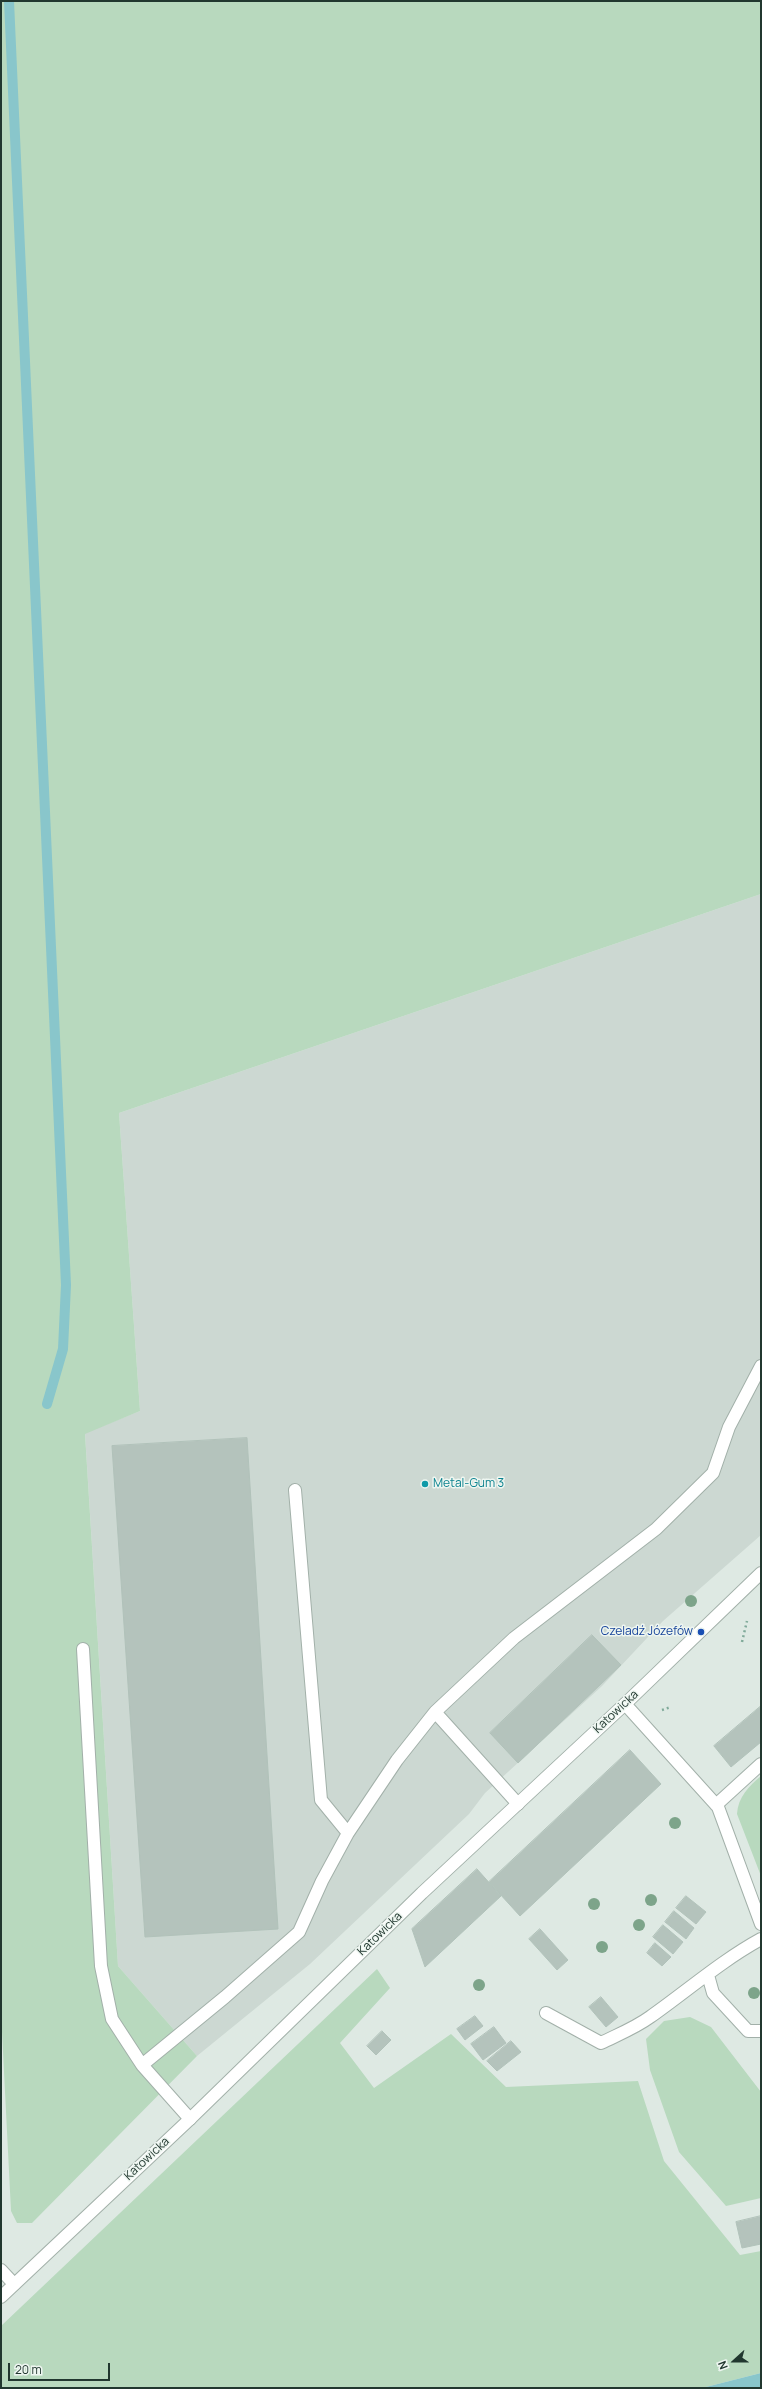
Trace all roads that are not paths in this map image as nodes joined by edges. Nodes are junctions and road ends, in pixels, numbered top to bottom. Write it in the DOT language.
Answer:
graph roads {
  1 [pos="761,1366"];
  2 [pos="295,1490"];
  3 [pos="761,1573"];
  4 [pos="83,1649"];
  5 [pos="625,1704"];
  6 [pos="435,1712"];
  7 [pos="761,1764"];
  8 [pos="518,1804"];
  9 [pos="716,1805"];
  10 [pos="348,1833"];
  11 [pos="761,1924"];
  12 [pos="761,1939"];
  13 [pos="708,1975"];
  14 [pos="546,2013"];
  15 [pos="761,2031"];
  16 [pos="142,2065"];
  17 [pos="190,2119"];
  18 [pos="1,2270"];
  19 [pos="14,2284"];
  20 [pos="1,2297"];
  1 -- 6 [label="street"];
  2 -- 10 [label="street"];
  3 -- 5 [label="street, Katowicka"];
  4 -- 16 [label="street"];
  5 -- 8 [label="street, Katowicka"];
  5 -- 9 [label="street"];
  6 -- 8 [label="street"];
  6 -- 10 [label="street"];
  7 -- 9 [label="street"];
  8 -- 17 [label="street, Katowicka"];
  9 -- 11 [label="street"];
  10 -- 16 [label="street"];
  12 -- 13 [label="street"];
  13 -- 14 [label="street"];
  13 -- 15 [label="street"];
  16 -- 17 [label="street"];
  17 -- 19 [label="street, Katowicka"];
  18 -- 19 [label="street"];
  19 -- 20 [label="street, Katowicka"];
}
